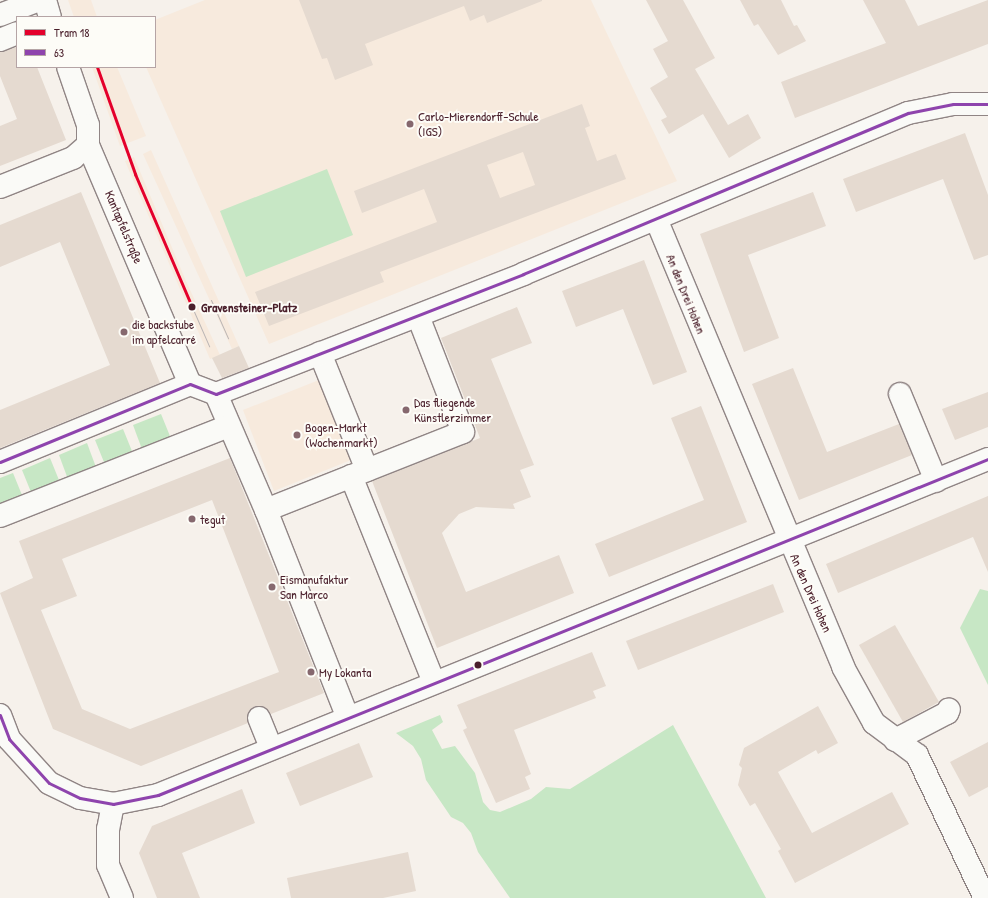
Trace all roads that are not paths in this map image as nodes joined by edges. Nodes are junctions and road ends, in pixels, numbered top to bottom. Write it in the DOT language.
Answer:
graph roads {
  1 [pos="45,6"];
  2 [pos="0,15"];
  3 [pos="29,16"];
  4 [pos="16,21"];
  5 [pos="0,28"];
  6 [pos="16,33"];
  7 [pos="0,40"];
  8 [pos="68,68"];
  9 [pos="988,104"];
  10 [pos="88,145"];
  11 [pos="0,187"];
  12 [pos="656,219"];
  13 [pos="418,316"];
  14 [pos="320,353"];
  15 [pos="190,384"];
  16 [pos="216,394"];
  17 [pos="900,394"];
  18 [pos="228,426"];
  19 [pos="988,459"];
  20 [pos="0,462"];
  21 [pos="359,473"];
  22 [pos="936,481"];
  23 [pos="266,510"];
  24 [pos="0,516"];
  25 [pos="787,540"];
  26 [pos="434,682"];
  27 [pos="948,709"];
  28 [pos="0,715"];
  29 [pos="347,716"];
  30 [pos="259,718"];
  31 [pos="895,740"];
  32 [pos="271,747"];
  33 [pos="113,804"];
  34 [pos="122,898"];
  35 [pos="985,898"];
  1 -- 2 [label="street"];
  1 -- 3 [label="street"];
  4 -- 5 [label="street"];
  6 -- 7 [label="street"];
  8 -- 10 [label="street, Kantapfelstraße"];
  9 -- 12 [label="street"];
  10 -- 11 [label="street"];
  10 -- 15 [label="street, Kantapfelstraße"];
  12 -- 13 [label="street"];
  12 -- 25 [label="street, An den Drei Hohen"];
  13 -- 14 [label="street"];
  13 -- 21 [label="street"];
  14 -- 16 [label="street"];
  14 -- 21 [label="street"];
  15 -- 16 [label="street"];
  15 -- 20 [label="street"];
  16 -- 18 [label="street"];
  17 -- 22 [label="street"];
  18 -- 23 [label="street"];
  18 -- 24 [label="street"];
  19 -- 22 [label="street"];
  21 -- 23 [label="street"];
  21 -- 26 [label="street"];
  22 -- 25 [label="street"];
  23 -- 29 [label="street"];
  25 -- 26 [label="street"];
  25 -- 31 [label="street, An den Drei Hohen"];
  26 -- 29 [label="street"];
  27 -- 31 [label="street"];
  28 -- 33 [label="street"];
  29 -- 32 [label="street"];
  30 -- 32 [label="street"];
  31 -- 35 [label="street, An den Drei Hohen"];
  32 -- 33 [label="street"];
  33 -- 34 [label="street"];
}
